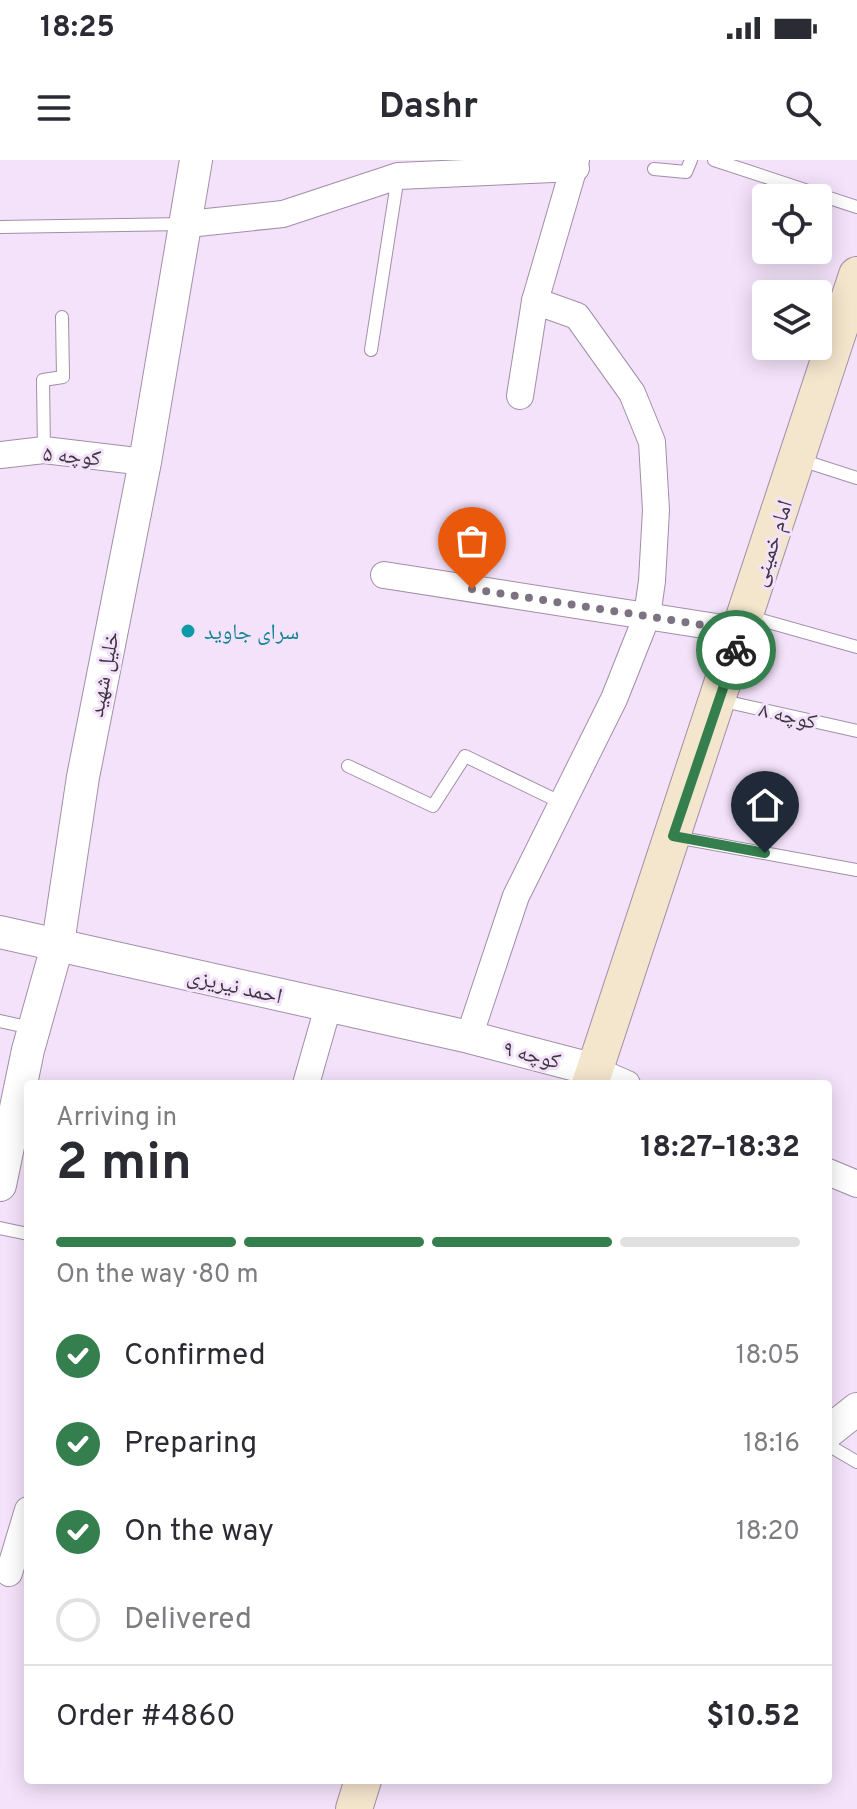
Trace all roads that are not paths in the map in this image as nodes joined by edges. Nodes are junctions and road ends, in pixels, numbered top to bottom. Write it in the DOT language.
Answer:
graph roads {
  1 [pos="196,160"];
  2 [pos="691,160"];
  3 [pos="714,160"];
  4 [pos="576,164"];
  5 [pos="654,169"];
  6 [pos="398,176"];
  7 [pos="857,207"];
  8 [pos="188,224"];
  9 [pos="0,227"];
  10 [pos="857,275"];
  11 [pos="535,301"];
  12 [pos="62,317"];
  13 [pos="371,350"];
  14 [pos="520,396"];
  15 [pos="44,450"];
  16 [pos="0,455"];
  17 [pos="798,459"];
  18 [pos="145,462"];
  19 [pos="857,478"];
  20 [pos="384,575"];
  21 [pos="647,616"];
  22 [pos="745,624"];
  23 [pos="857,647"];
  24 [pos="719,700"];
  25 [pos="857,731"];
  26 [pos="348,766"];
  27 [pos="562,803"];
  28 [pos="673,836"];
  29 [pos="857,870"];
  30 [pos="0,932"];
  31 [pos="58,943"];
  32 [pos="328,1007"];
  33 [pos="0,1021"];
  34 [pos="34,1029"];
  35 [pos="469,1037"];
  36 [pos="593,1077"];
  37 [pos="307,1080"];
  38 [pos="832,1174"];
  39 [pos="857,1184"];
  40 [pos="0,1185"];
  41 [pos="0,1228"];
  42 [pos="24,1233"];
  43 [pos="857,1409"];
  44 [pos="832,1429"];
  45 [pos="832,1447"];
  46 [pos="857,1462"];
  47 [pos="24,1526"];
  48 [pos="12,1574"];
  49 [pos="362,1784"];
  50 [pos="354,1809"];
  1 -- 8 [label="street, خلیل شهید"];
  2 -- 5 [label="lane"];
  3 -- 7 [label="lane"];
  4 -- 6 [label="street"];
  4 -- 11 [label="street"];
  6 -- 8 [label="street"];
  6 -- 13 [label="lane"];
  8 -- 9 [label="lane"];
  8 -- 18 [label="street, خلیل شهید"];
  10 -- 17 [label="main road, امام خمینی"];
  11 -- 14 [label="street"];
  11 -- 21 [label="street"];
  12 -- 15 [label="lane"];
  15 -- 16 [label="street, کوچه ۵"];
  15 -- 18 [label="street, کوچه ۵"];
  17 -- 19 [label="lane"];
  17 -- 22 [label="main road, امام خمینی"];
  18 -- 31 [label="street, خلیل شهید"];
  20 -- 21 [label="street"];
  21 -- 22 [label="street"];
  21 -- 27 [label="street"];
  22 -- 23 [label="lane"];
  22 -- 24 [label="main road, امام خمینی"];
  24 -- 25 [label="lane, کوچه ۸"];
  24 -- 28 [label="main road, امام خمینی"];
  26 -- 27 [label="lane"];
  27 -- 35 [label="street"];
  28 -- 29 [label="lane"];
  28 -- 36 [label="main road, امام خمینی"];
  30 -- 31 [label="street, احمد نیریزی"];
  31 -- 32 [label="street, احمد نیریزی"];
  31 -- 34 [label="street, خلیل شهید"];
  32 -- 35 [label="street, احمد نیریزی"];
  32 -- 37 [label="street"];
  33 -- 34 [label="lane"];
  34 -- 40 [label="street, خلیل شهید"];
  35 -- 36 [label="street, کوچه ۹"];
  38 -- 39 [label="street"];
  41 -- 42 [label="lane"];
  43 -- 44 [label="street"];
  45 -- 46 [label="lane"];
  47 -- 48 [label="street"];
  49 -- 50 [label="main road"];
}
